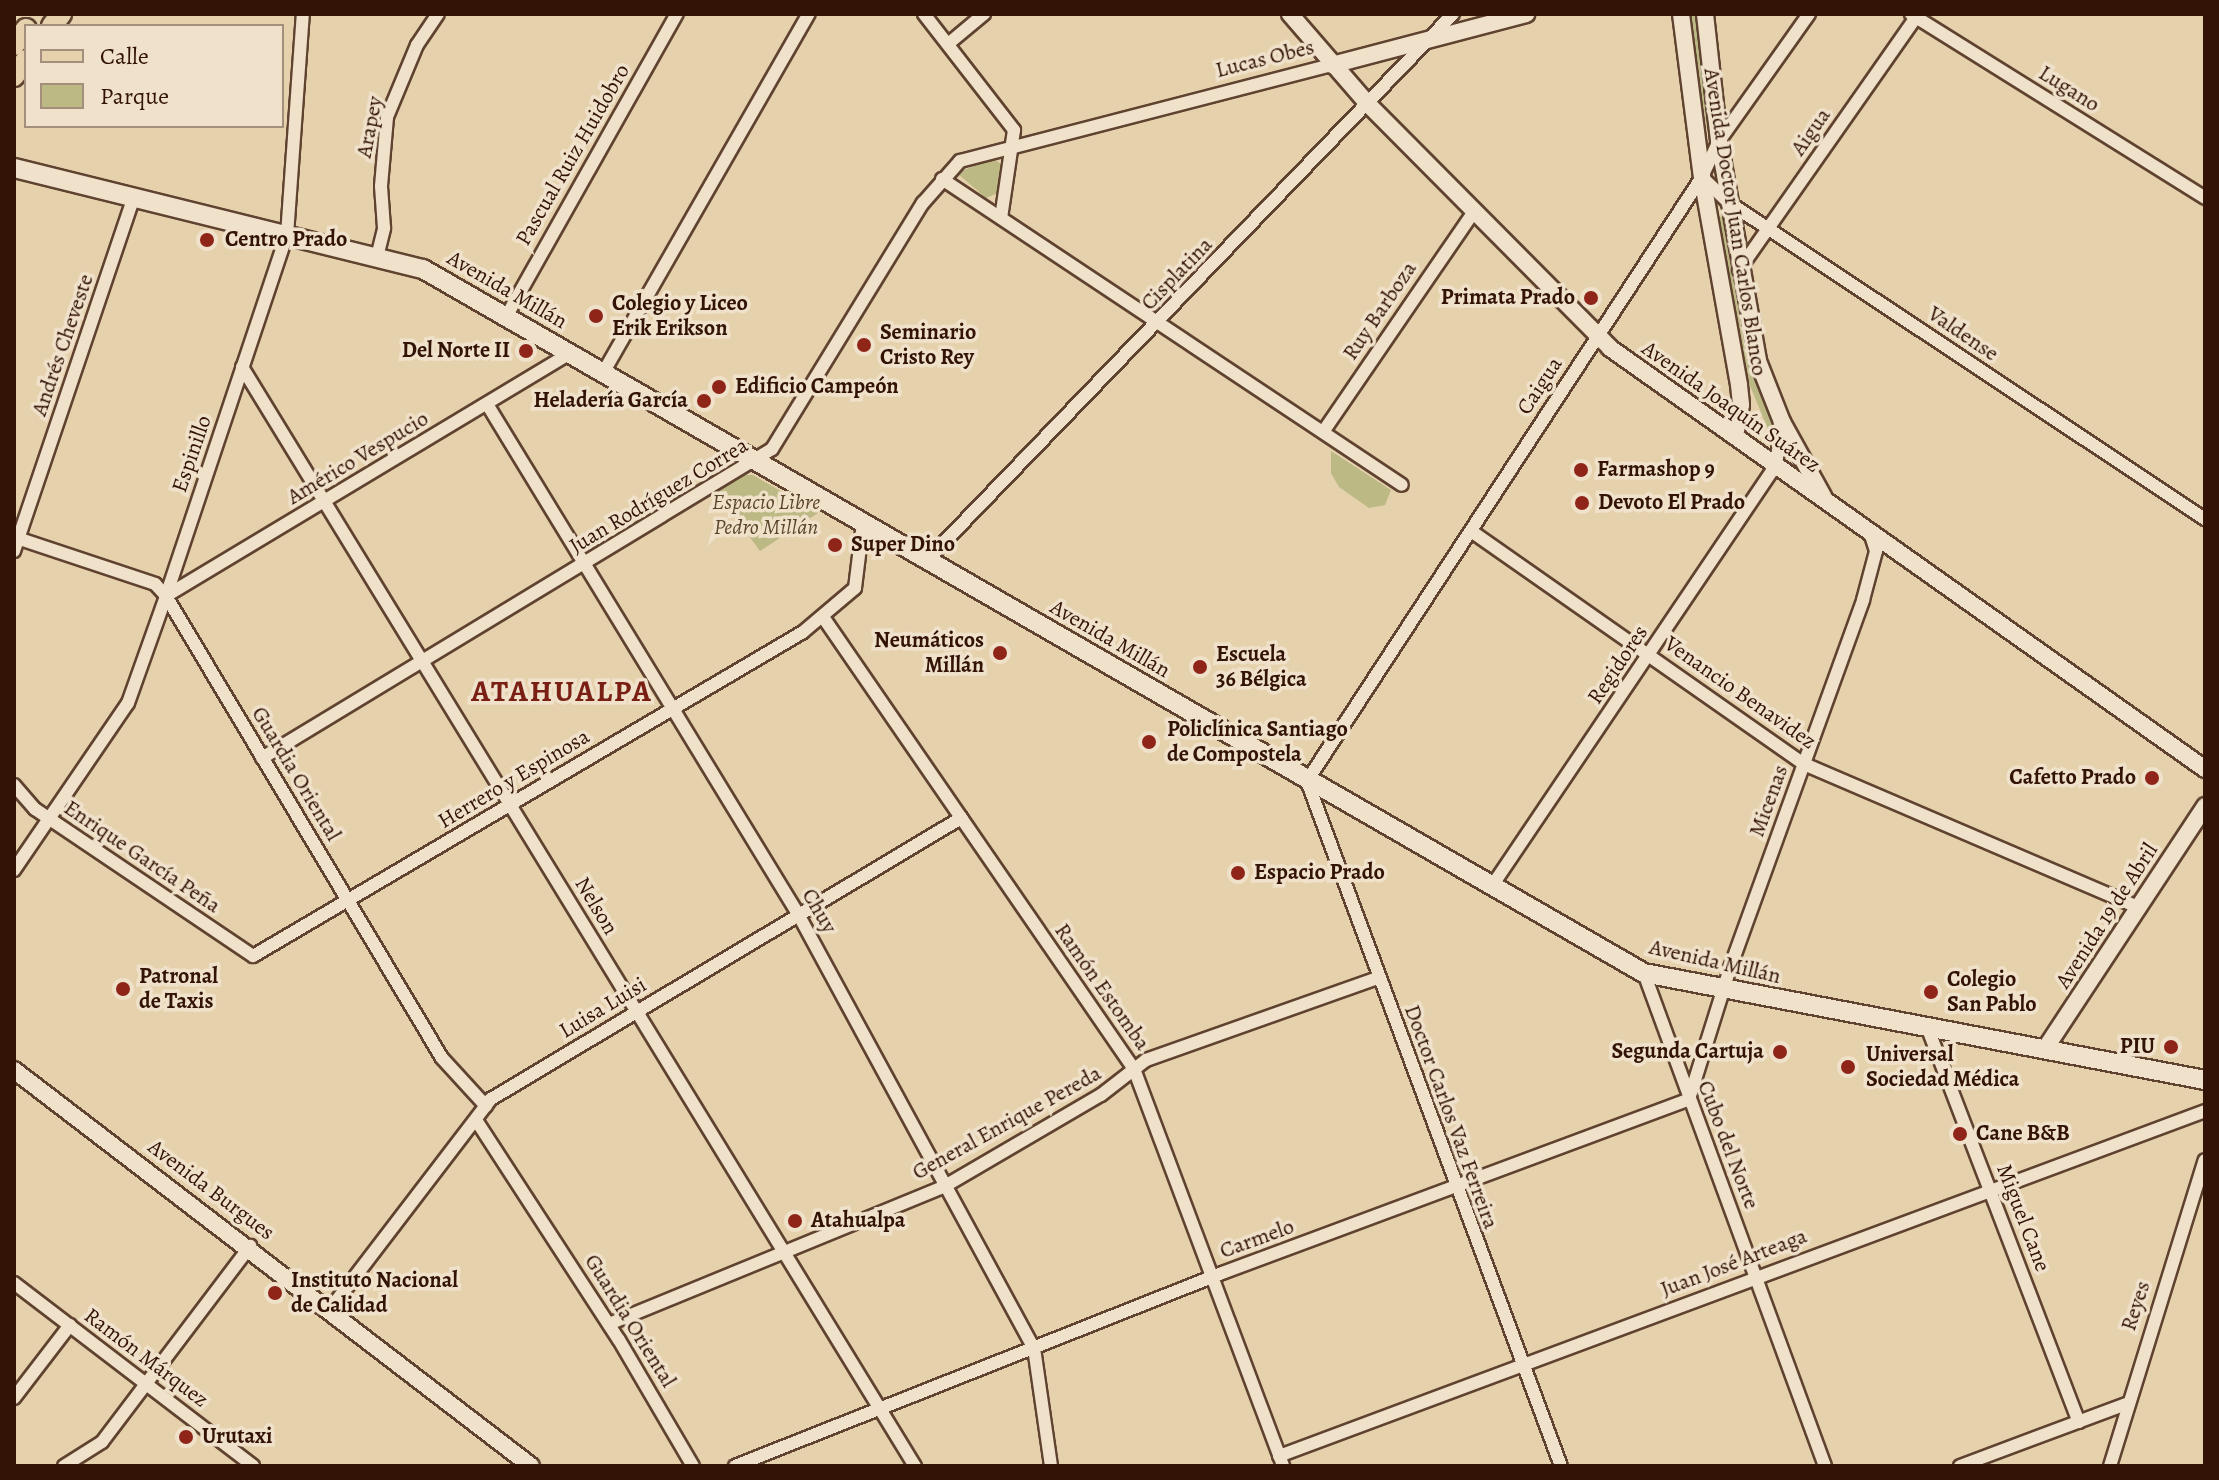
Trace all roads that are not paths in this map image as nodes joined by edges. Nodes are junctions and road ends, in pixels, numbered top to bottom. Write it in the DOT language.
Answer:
graph roads {
  1 [pos="303,14"];
  2 [pos="438,14"];
  3 [pos="677,14"];
  4 [pos="809,14"];
  5 [pos="924,14"];
  6 [pos="984,14"];
  7 [pos="1290,14"];
  8 [pos="1453,14"];
  9 [pos="1526,14"];
  10 [pos="1681,14"];
  11 [pos="1705,14"];
  12 [pos="1809,14"];
  13 [pos="1913,15"];
  14 [pos="1431,39"];
  15 [pos="948,44"];
  16 [pos="1332,65"];
  17 [pos="1367,103"];
  18 [pos="1719,141"];
  19 [pos="1014,147"];
  20 [pos="14,168"];
  21 [pos="1702,177"];
  22 [pos="942,179"];
  23 [pos="134,197"];
  24 [pos="2205,198"];
  25 [pos="1728,202"];
  26 [pos="1473,213"];
  27 [pos="1001,218"];
  28 [pos="1768,228"];
  29 [pos="287,235"];
  30 [pos="377,257"];
  31 [pos="1739,270"];
  32 [pos="506,317"];
  33 [pos="1156,325"];
  34 [pos="1596,335"];
  35 [pos="569,354"];
  36 [pos="242,367"];
  37 [pos="603,373"];
  38 [pos="487,404"];
  39 [pos="1782,422"];
  40 [pos="1323,432"];
  41 [pos="1735,436"];
  42 [pos="758,461"];
  43 [pos="1776,465"];
  44 [pos="1402,485"];
  45 [pos="326,501"];
  46 [pos="1826,501"];
  47 [pos="2205,519"];
  48 [pos="863,523"];
  49 [pos="1471,531"];
  50 [pos="1870,533"];
  51 [pos="15,542"];
  52 [pos="927,560"];
  53 [pos="583,564"];
  54 [pos="166,596"];
  55 [pos="823,617"];
  56 [pos="1651,655"];
  57 [pos="423,661"];
  58 [pos="673,708"];
  59 [pos="262,758"];
  60 [pos="1804,764"];
  61 [pos="2205,769"];
  62 [pos="1307,781"];
  63 [pos="14,785"];
  64 [pos="510,805"];
  65 [pos="2205,806"];
  66 [pos="49,818"];
  67 [pos="961,818"];
  68 [pos="14,870"];
  69 [pos="1492,886"];
  70 [pos="349,900"];
  71 [pos="2138,907"];
  72 [pos="798,914"];
  73 [pos="253,956"];
  74 [pos="1644,973"];
  75 [pos="1378,978"];
  76 [pos="1725,991"];
  77 [pos="637,1011"];
  78 [pos="1928,1029"];
  79 [pos="2045,1049"];
  80 [pos="1134,1069"];
  81 [pos="14,1070"];
  82 [pos="2205,1080"];
  83 [pos="1689,1099"];
  84 [pos="486,1106"];
  85 [pos="2205,1111"];
  86 [pos="476,1120"];
  87 [pos="2205,1160"];
  88 [pos="945,1186"];
  89 [pos="1454,1187"];
  90 [pos="1991,1188"];
  91 [pos="250,1246"];
  92 [pos="783,1251"];
  93 [pos="1757,1275"];
  94 [pos="1211,1278"];
  95 [pos="14,1283"];
  96 [pos="331,1308"];
  97 [pos="609,1324"];
  98 [pos="70,1325"];
  99 [pos="1034,1348"];
  100 [pos="1523,1364"];
  101 [pos="147,1383"];
  102 [pos="14,1398"];
  103 [pos="2126,1404"];
  104 [pos="879,1407"];
  105 [pos="2079,1422"];
  106 [pos="1281,1461"];
  107 [pos="64,1466"];
  108 [pos="253,1466"];
  109 [pos="531,1466"];
  110 [pos="693,1466"];
  111 [pos="735,1466"];
  112 [pos="915,1466"];
  113 [pos="1051,1466"];
  114 [pos="1561,1466"];
  115 [pos="1825,1466"];
  116 [pos="1960,1466"];
  117 [pos="2110,1466"];
  1 -- 29 [label="street, Espinillo"];
  2 -- 30 [label="street, Arapey"];
  3 -- 32 [label="street, Pascual Ruiz Huidobro"];
  4 -- 37 [label="street"];
  5 -- 15 [label="street"];
  6 -- 15 [label="street"];
  7 -- 16 [label="street, Avenida Joaquín Suárez"];
  8 -- 14 [label="street, Cisplatina"];
  9 -- 14 [label="street, Lucas Obes"];
  10 -- 21 [label="street, Avenida Doctor Juan Carlos Blanco"];
  11 -- 18 [label="street, Avenida Doctor Juan Carlos Blanco"];
  12 -- 18 [label="street, Caigua"];
  13 -- 24 [label="street, Lugano"];
  13 -- 28 [label="street, Aigua"];
  14 -- 16 [label="street, Lucas Obes"];
  14 -- 17 [label="street, Cisplatina"];
  15 -- 19 [label="street"];
  16 -- 17 [label="street, Avenida Joaquín Suárez"];
  16 -- 19 [label="street, Lucas Obes"];
  17 -- 26 [label="street, Avenida Joaquín Suárez"];
  17 -- 33 [label="street, Cisplatina"];
  18 -- 21 [label="street, Caigua"];
  18 -- 25 [label="street, Avenida Doctor Juan Carlos Blanco"];
  19 -- 22 [label="street, Juan Rodríguez Correa"];
  19 -- 27 [label="street"];
  20 -- 23 [label="main road, Avenida Millán"];
  21 -- 25 [label="street, Valdense"];
  21 -- 34 [label="street, Caigua"];
  21 -- 41 [label="street, Avenida Doctor Juan Carlos Blanco"];
  22 -- 27 [label="street"];
  22 -- 42 [label="street, Juan Rodríguez Correa"];
  23 -- 29 [label="main road, Avenida Millán"];
  23 -- 51 [label="street, Andrés Cheveste"];
  25 -- 28 [label="street, Valdense"];
  25 -- 31 [label="street, Avenida Doctor Juan Carlos Blanco"];
  26 -- 34 [label="street, Avenida Joaquín Suárez"];
  26 -- 40 [label="street, Ruy Barboza"];
  27 -- 33 [label="street"];
  28 -- 31 [label="street, Aigua"];
  28 -- 47 [label="street, Valdense"];
  29 -- 30 [label="main road, Avenida Millán"];
  29 -- 36 [label="street, Espinillo"];
  30 -- 32 [label="main road, Avenida Millán"];
  31 -- 39 [label="street, Avenida Doctor Juan Carlos Blanco"];
  32 -- 35 [label="main road, Avenida Millán"];
  33 -- 40 [label="street"];
  33 -- 52 [label="street, Cisplatina"];
  34 -- 41 [label="street, Avenida Joaquín Suárez"];
  34 -- 49 [label="street, Caigua"];
  35 -- 37 [label="main road, Avenida Millán"];
  35 -- 38 [label="street, Américo Vespucio"];
  36 -- 45 [label="street, Nelson"];
  36 -- 54 [label="street, Espinillo"];
  37 -- 42 [label="main road, Avenida Millán"];
  38 -- 45 [label="street, Américo Vespucio"];
  38 -- 53 [label="street, Chuy"];
  39 -- 43 [label="street, Avenida Doctor Juan Carlos Blanco"];
  39 -- 46 [label="street, Avenida Doctor Juan Carlos Blanco"];
  40 -- 44 [label="street"];
  41 -- 43 [label="street, Avenida Joaquín Suárez"];
  42 -- 48 [label="main road, Avenida Millán"];
  42 -- 53 [label="street, Juan Rodríguez Correa"];
  43 -- 46 [label="street, Avenida Joaquín Suárez"];
  43 -- 56 [label="street, Regidores"];
  45 -- 54 [label="street, Américo Vespucio"];
  45 -- 57 [label="street, Nelson"];
  46 -- 50 [label="street, Avenida Joaquín Suárez"];
  48 -- 52 [label="main road, Avenida Millán"];
  48 -- 55 [label="street, Herrero y Espinosa"];
  49 -- 56 [label="street, Venancio Benavidez"];
  49 -- 62 [label="street, Caigua"];
  50 -- 60 [label="street, Micenas"];
  50 -- 61 [label="street, Avenida Joaquín Suárez"];
  51 -- 54 [label="street, Guardia Oriental"];
  52 -- 62 [label="main road, Avenida Millán"];
  53 -- 57 [label="street, Juan Rodríguez Correa"];
  53 -- 58 [label="street, Chuy"];
  54 -- 59 [label="street, Guardia Oriental"];
  54 -- 66 [label="street, Espinillo"];
  55 -- 58 [label="street, Herrero y Espinosa"];
  55 -- 67 [label="street, Ramón Estomba"];
  56 -- 60 [label="street, Venancio Benavidez"];
  56 -- 69 [label="street, Regidores"];
  57 -- 59 [label="street, Juan Rodríguez Correa"];
  57 -- 64 [label="street, Nelson"];
  58 -- 64 [label="street, Herrero y Espinosa"];
  58 -- 72 [label="street, Chuy"];
  59 -- 70 [label="street, Guardia Oriental"];
  60 -- 71 [label="street, Venancio Benavidez"];
  60 -- 76 [label="street, Micenas"];
  62 -- 69 [label="main road, Avenida Millán"];
  62 -- 75 [label="street, Doctor Carlos Vaz Ferreira"];
  63 -- 66 [label="street, Enrique García Peña"];
  64 -- 70 [label="street, Herrero y Espinosa"];
  64 -- 77 [label="street, Nelson"];
  65 -- 71 [label="street, Avenida 19 de Abril"];
  66 -- 68 [label="street, Espinillo"];
  66 -- 73 [label="street, Enrique García Peña"];
  67 -- 72 [label="street, Luisa Luisi"];
  67 -- 80 [label="street, Ramón Estomba"];
  69 -- 74 [label="main road, Avenida Millán"];
  70 -- 73 [label="street, Herrero y Espinosa"];
  70 -- 84 [label="street, Guardia Oriental"];
  71 -- 79 [label="street, Avenida 19 de Abril"];
  72 -- 77 [label="street, Luisa Luisi"];
  72 -- 88 [label="street, Chuy"];
  74 -- 76 [label="main road, Avenida Millán"];
  74 -- 83 [label="street, Cubo del Norte"];
  75 -- 80 [label="street, General Enrique Pereda"];
  75 -- 89 [label="street, Doctor Carlos Vaz Ferreira"];
  76 -- 78 [label="main road, Avenida Millán"];
  76 -- 83 [label="street"];
  77 -- 84 [label="street, Luisa Luisi"];
  77 -- 92 [label="street, Nelson"];
  78 -- 79 [label="main road, Avenida Millán"];
  78 -- 90 [label="street, Miguel Cane"];
  79 -- 82 [label="main road, Avenida Millán"];
  80 -- 88 [label="street, General Enrique Pereda"];
  80 -- 94 [label="street, Ramón Estomba"];
  81 -- 91 [label="street, Avenida Burgues"];
  83 -- 89 [label="street, Carmelo"];
  83 -- 93 [label="street, Cubo del Norte"];
  84 -- 86 [label="street, Luisa Luisi"];
  85 -- 90 [label="street, Juan José Arteaga"];
  86 -- 96 [label="street, Luisa Luisi"];
  86 -- 97 [label="street, Guardia Oriental"];
  87 -- 103 [label="street, Reyes"];
  88 -- 92 [label="street, General Enrique Pereda"];
  88 -- 99 [label="street, Chuy"];
  89 -- 94 [label="street, Carmelo"];
  89 -- 100 [label="street, Doctor Carlos Vaz Ferreira"];
  90 -- 93 [label="street, Juan José Arteaga"];
  90 -- 105 [label="street, Miguel Cane"];
  91 -- 96 [label="street, Avenida Burgues"];
  91 -- 101 [label="street"];
  92 -- 97 [label="street, General Enrique Pereda"];
  92 -- 104 [label="street, Nelson"];
  93 -- 100 [label="street, Juan José Arteaga"];
  93 -- 115 [label="street, Cubo del Norte"];
  94 -- 99 [label="street, Carmelo"];
  94 -- 106 [label="street, Ramón Estomba"];
  95 -- 98 [label="street, Ramón Márquez"];
  96 -- 109 [label="street, Avenida Burgues"];
  97 -- 110 [label="street, Guardia Oriental"];
  98 -- 101 [label="street, Ramón Márquez"];
  98 -- 102 [label="street"];
  99 -- 104 [label="street, Carmelo"];
  99 -- 113 [label="street, Chuy"];
  100 -- 106 [label="street, Juan José Arteaga"];
  100 -- 114 [label="street, Doctor Carlos Vaz Ferreira"];
  101 -- 107 [label="street"];
  101 -- 108 [label="street, Ramón Márquez"];
  103 -- 105 [label="street"];
  103 -- 117 [label="street, Reyes"];
  104 -- 111 [label="street, Carmelo"];
  104 -- 112 [label="street, Nelson"];
  105 -- 116 [label="street"];
}
